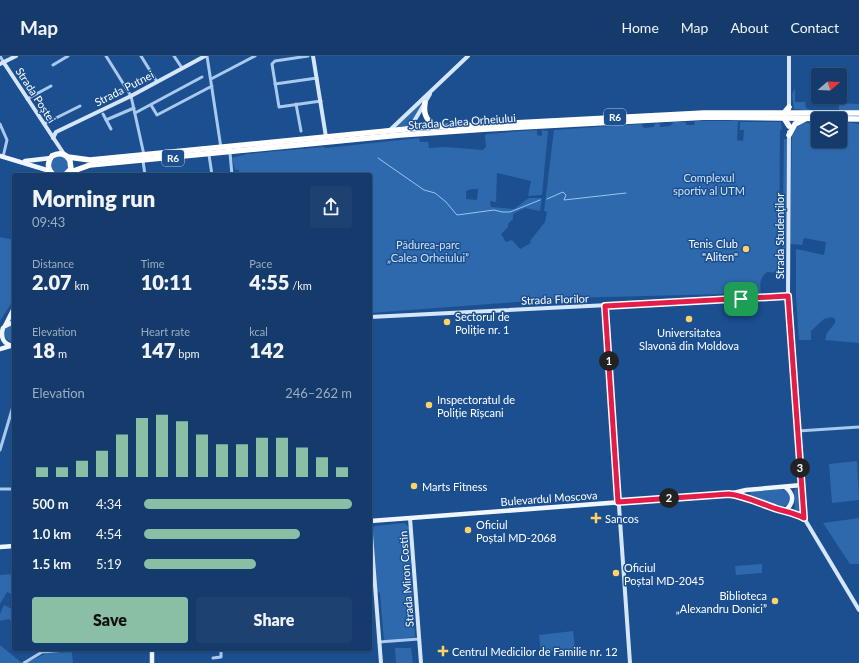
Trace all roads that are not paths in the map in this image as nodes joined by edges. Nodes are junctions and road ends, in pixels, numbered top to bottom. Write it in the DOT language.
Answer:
graph roads {
  1 [pos="0,56"];
  2 [pos="16,56"];
  3 [pos="68,56"];
  4 [pos="106,56"];
  5 [pos="141,56"];
  6 [pos="174,56"];
  7 [pos="206,56"];
  8 [pos="255,56"];
  9 [pos="308,56"];
  10 [pos="313,56"];
  11 [pos="468,56"];
  12 [pos="789,56"];
  13 [pos="2,63"];
  14 [pos="53,65"];
  15 [pos="182,68"];
  16 [pos="202,77"];
  17 [pos="317,78"];
  18 [pos="211,79"];
  19 [pos="157,82"];
  20 [pos="275,84"];
  21 [pos="51,86"];
  22 [pos="212,86"];
  23 [pos="432,91"];
  24 [pos="131,96"];
  25 [pos="27,99"];
  26 [pos="321,101"];
  27 [pos="425,103"];
  28 [pos="296,104"];
  29 [pos="151,105"];
  30 [pos="80,106"];
  31 [pos="134,110"];
  32 [pos="859,113"];
  33 [pos="104,114"];
  34 [pos="787,114"];
  35 [pos="809,118"];
  36 [pos="859,119"];
  37 [pos="106,120"];
  38 [pos="0,124"];
  39 [pos="44,124"];
  40 [pos="789,126"];
  41 [pos="450,128"];
  42 [pos="111,129"];
  43 [pos="409,129"];
  44 [pos="389,130"];
  45 [pos="301,131"];
  46 [pos="400,135"];
  47 [pos="789,135"];
  48 [pos="326,137"];
  49 [pos="53,138"];
  50 [pos="57,144"];
  51 [pos="279,145"];
  52 [pos="221,148"];
  53 [pos="230,153"];
  54 [pos="209,155"];
  55 [pos="2,156"];
  56 [pos="53,156"];
  57 [pos="66,156"];
  58 [pos="143,158"];
  59 [pos="21,161"];
  60 [pos="50,173"];
  61 [pos="52,173"];
  62 [pos="67,173"];
  63 [pos="70,173"];
  64 [pos="144,173"];
  65 [pos="212,173"];
  66 [pos="232,173"];
  67 [pos="788,296"];
  68 [pos="605,306"];
  69 [pos="12,311"];
  70 [pos="372,317"];
  71 [pos="12,323"];
  72 [pos="2,328"];
  73 [pos="12,346"];
  74 [pos="0,349"];
  75 [pos="12,410"];
  76 [pos="859,427"];
  77 [pos="798,431"];
  78 [pos="0,450"];
  79 [pos="802,485"];
  80 [pos="785,487"];
  81 [pos="0,489"];
  82 [pos="12,489"];
  83 [pos="750,490"];
  84 [pos="729,494"];
  85 [pos="748,498"];
  86 [pos="618,502"];
  87 [pos="785,511"];
  88 [pos="410,518"];
  89 [pos="804,518"];
  90 [pos="372,521"];
  91 [pos="12,546"];
  92 [pos="0,547"];
  93 [pos="372,548"];
  94 [pos="859,610"];
  95 [pos="419,639"];
  96 [pos="379,642"];
  97 [pos="45,651"];
  98 [pos="152,651"];
  99 [pos="221,651"];
  100 [pos="213,658"];
  101 [pos="24,663"];
  102 [pos="152,663"];
  103 [pos="381,663"];
  104 [pos="421,663"];
  105 [pos="630,663"];
  1 -- 13 [label="street, Strada Poștei"];
  2 -- 13 [label="street"];
  3 -- 14 [label="street"];
  4 -- 24 [label="street"];
  5 -- 19 [label="street"];
  6 -- 15 [label="street"];
  7 -- 15 [label="street, Strada Putnei"];
  7 -- 18 [label="street"];
  8 -- 18 [label="street"];
  9 -- 20 [label="street"];
  10 -- 17 [label="street"];
  11 -- 23 [label="street"];
  12 -- 34 [label="street"];
  13 -- 25 [label="street, Strada Poștei"];
  15 -- 19 [label="street, Strada Putnei"];
  16 -- 29 [label="street"];
  17 -- 20 [label="street"];
  17 -- 26 [label="street"];
  18 -- 22 [label="street"];
  19 -- 24 [label="street, Strada Putnei"];
  20 -- 28 [label="street"];
  21 -- 25 [label="street"];
  22 -- 29 [label="street"];
  22 -- 52 [label="street"];
  23 -- 27 [label="street"];
  23 -- 44 [label="street"];
  24 -- 31 [label="street"];
  24 -- 49 [label="street, Strada Putnei"];
  25 -- 39 [label="street, Strada Poștei"];
  26 -- 28 [label="street"];
  26 -- 48 [label="street"];
  27 -- 41 [label="highway"];
  27 -- 43 [label="street"];
  28 -- 45 [label="street"];
  29 -- 31 [label="street"];
  30 -- 39 [label="street"];
  31 -- 37 [label="street"];
  31 -- 58 [label="street"];
  32 -- 34 [label="highway, Strada Calea Orheiului / R6"];
  33 -- 37 [label="street"];
  34 -- 35 [label="highway, Strada Calea Orheiului / R6"];
  34 -- 40 [label="highway"];
  34 -- 41 [label="highway, Strada Calea Orheiului / R6"];
  35 -- 36 [label="highway, Strada Calea Orheiului / R6"];
  35 -- 47 [label="highway"];
  37 -- 42 [label="street"];
  38 -- 55 [label="street"];
  39 -- 49 [label="street, Strada Poștei"];
  40 -- 47 [label="street, Strada Studenților"];
  41 -- 43 [label="highway, Strada Calea Orheiului / R6"];
  41 -- 46 [label="highway, Strada Calea Orheiului / R6"];
  43 -- 44 [label="highway, Strada Calea Orheiului / R6"];
  43 -- 46 [label="street"];
  44 -- 48 [label="highway, Strada Calea Orheiului"];
  46 -- 51 [label="highway, Strada Calea Orheiului / R6"];
  47 -- 67 [label="street, Strada Studenților"];
  48 -- 51 [label="highway, Strada Calea Orheiului / R6"];
  49 -- 50 [label="street, Strada Poștei"];
  50 -- 56 [label="street"];
  50 -- 57 [label="street, Strada Poștei"];
  51 -- 52 [label="highway, Strada Calea Orheiului / R6"];
  51 -- 53 [label="highway, Strada Calea Orheiului / R6"];
  52 -- 58 [label="highway, Strada Calea Orheiului / R6"];
  53 -- 54 [label="highway, Strada Calea Orheiului / R6"];
  53 -- 66 [label="street"];
  54 -- 58 [label="highway, Strada Calea Orheiului / R6"];
  54 -- 65 [label="street"];
  55 -- 59 [label="main road"];
  56 -- 57 [label="highway, R6"];
  56 -- 59 [label="main road"];
  56 -- 61 [label="highway"];
  57 -- 58 [label="highway, Strada Calea Orheiului / R6"];
  57 -- 62 [label="highway, R6"];
  58 -- 63 [label="highway, Strada Calea Orheiului / R6"];
  58 -- 64 [label="street"];
  59 -- 60 [label="main road"];
  67 -- 68 [label="street, Strada Florilor"];
  67 -- 77 [label="street, Strada Studenților"];
  68 -- 70 [label="street, Strada Florilor"];
  68 -- 86 [label="street"];
  69 -- 72 [label="main road"];
  71 -- 72 [label="main road"];
  72 -- 73 [label="main road"];
  73 -- 74 [label="main road"];
  75 -- 78 [label="street"];
  76 -- 77 [label="street"];
  77 -- 79 [label="street, Strada Studenților"];
  79 -- 80 [label="main road, Bulevardul Moscova"];
  79 -- 89 [label="street, Strada Studenților"];
  80 -- 83 [label="main road, Bulevardul Moscova"];
  80 -- 87 [label="main road"];
  81 -- 82 [label="street"];
  83 -- 84 [label="main road, Bulevardul Moscova"];
  83 -- 85 [label="main road"];
  84 -- 85 [label="main road, Bulevardul Moscova"];
  84 -- 86 [label="main road, Bulevardul Moscova"];
  85 -- 87 [label="main road, Bulevardul Moscova"];
  86 -- 88 [label="main road, Bulevardul Moscova"];
  86 -- 105 [label="street"];
  87 -- 89 [label="main road, Bulevardul Moscova"];
  88 -- 90 [label="main road, Bulevardul Moscova"];
  88 -- 95 [label="street, Strada Miron Costin"];
  89 -- 94 [label="street, Strada Studenților"];
  91 -- 92 [label="main road"];
  93 -- 96 [label="street"];
  95 -- 96 [label="street, Strada Miron Costin"];
  95 -- 104 [label="street, Strada Miron Costin"];
  96 -- 103 [label="street"];
  97 -- 101 [label="street"];
  98 -- 102 [label="main road"];
  99 -- 100 [label="street"];
}
